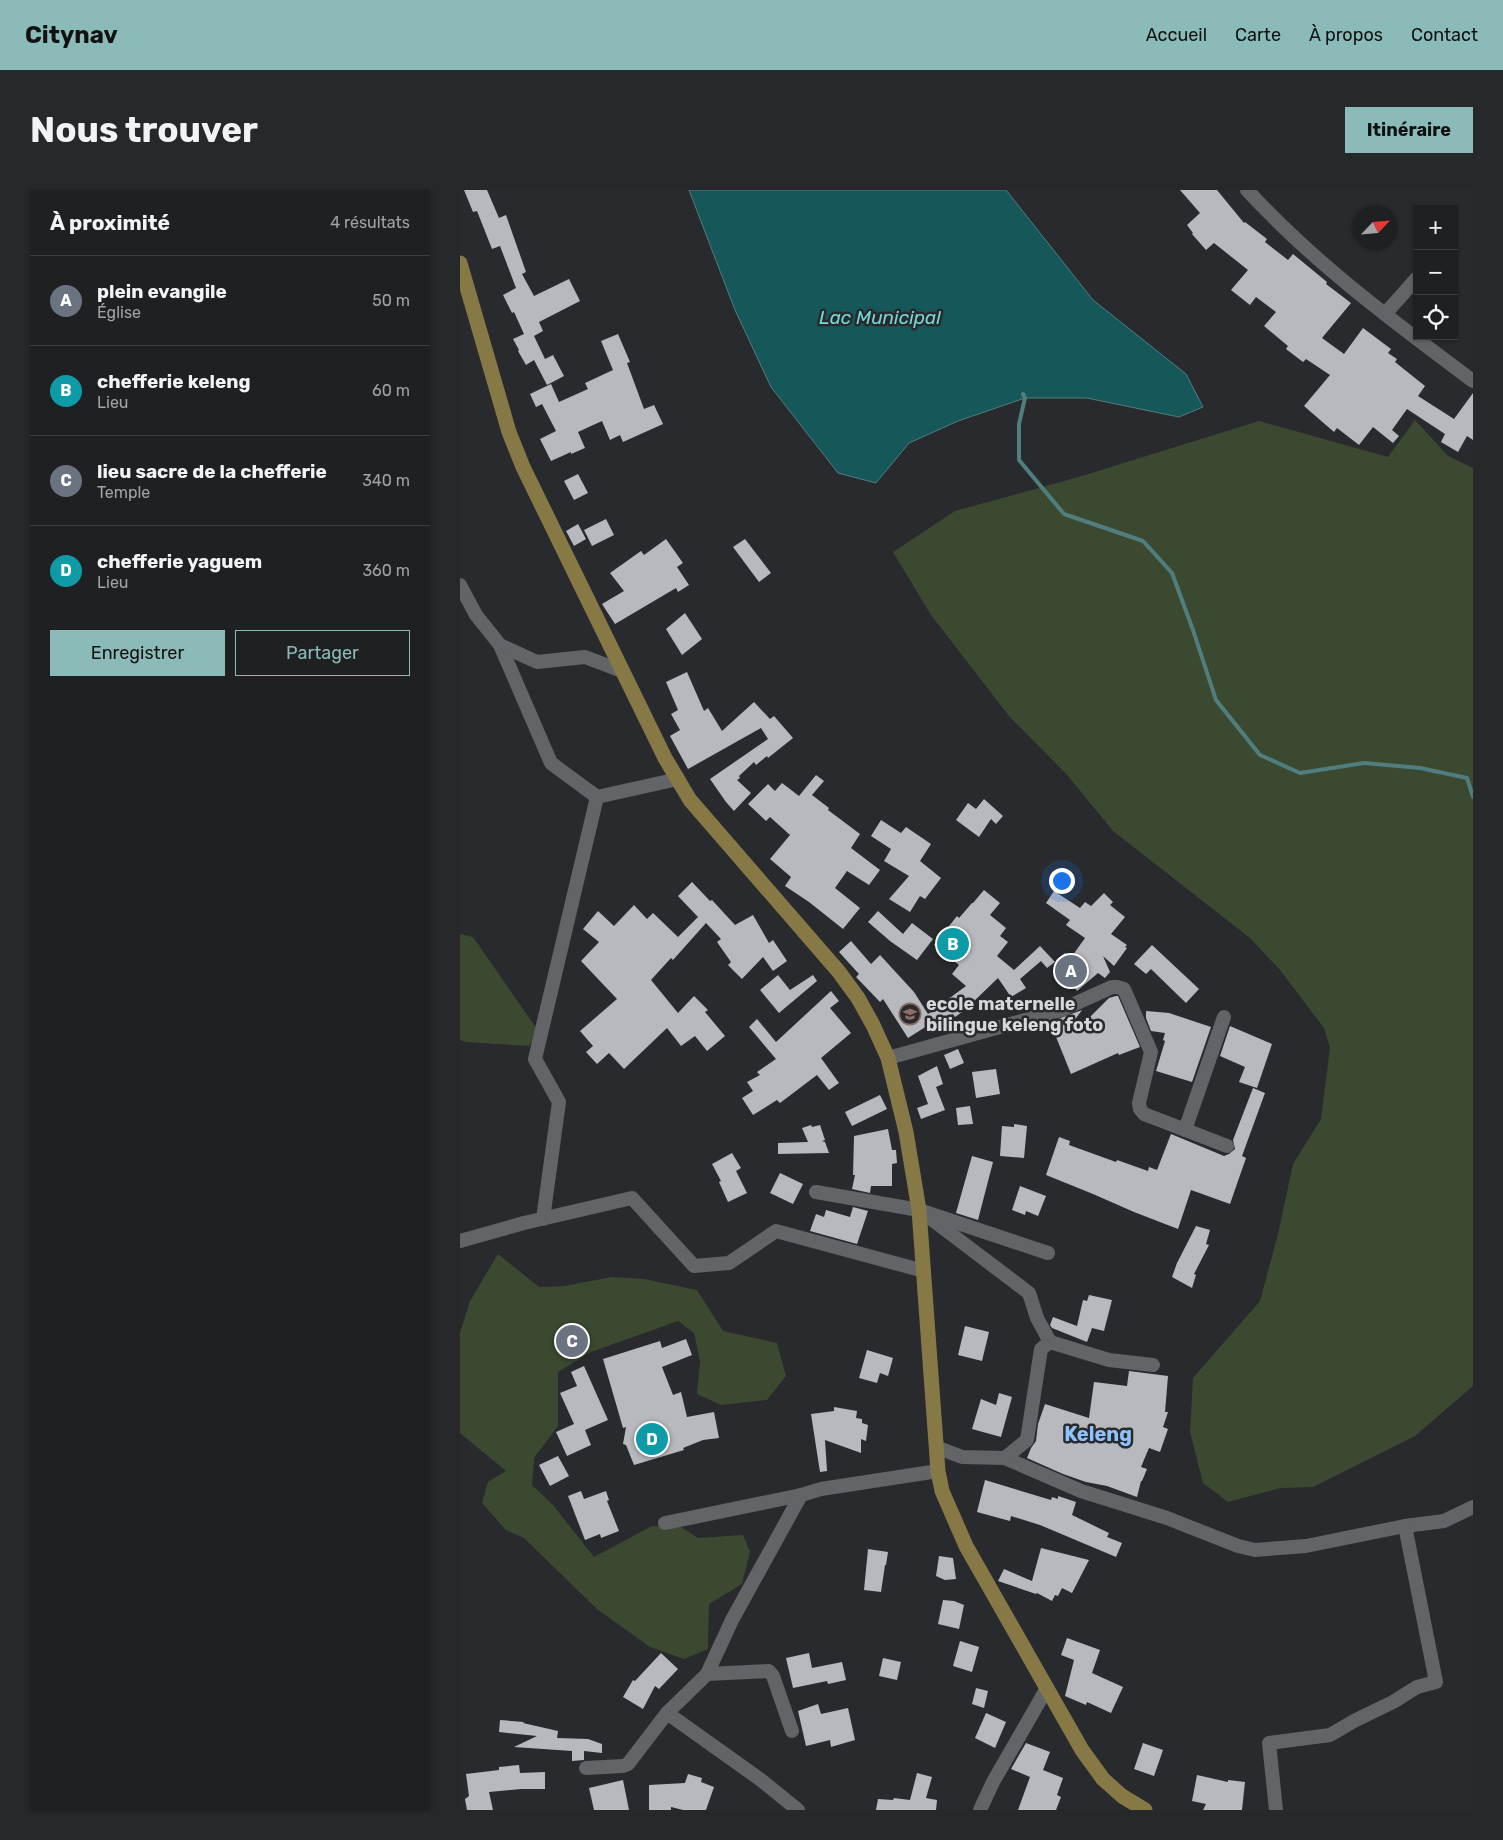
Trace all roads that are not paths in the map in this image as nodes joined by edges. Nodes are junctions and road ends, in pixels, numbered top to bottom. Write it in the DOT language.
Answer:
graph roads {
  1 [pos="1247,190"];
  2 [pos="460,263"];
  3 [pos="1413,282"];
  4 [pos="1385,314"];
  5 [pos="1469,373"];
  6 [pos="460,586"];
  7 [pos="500,644"];
  8 [pos="622,671"];
  9 [pos="678,779"];
  10 [pos="597,797"];
  11 [pos="1224,1017"];
  12 [pos="888,1058"];
  13 [pos="1186,1130"];
  14 [pos="1227,1146"];
  15 [pos="816,1192"];
  16 [pos="919,1210"];
  17 [pos="543,1219"];
  18 [pos="460,1241"];
  19 [pos="1048,1253"];
  20 [pos="924,1271"];
  21 [pos="1050,1342"];
  22 [pos="1153,1365"];
  23 [pos="936,1447"];
  24 [pos="1005,1458"];
  25 [pos="938,1471"];
  26 [pos="801,1495"];
  27 [pos="1473,1507"];
  28 [pos="665,1523"];
  29 [pos="1404,1526"];
  30 [pos="707,1674"];
  31 [pos="1047,1688"];
  32 [pos="667,1713"];
  33 [pos="792,1731"];
  34 [pos="586,1768"];
  35 [pos="798,1810"];
  36 [pos="980,1810"];
  37 [pos="1145,1810"];
  38 [pos="1276,1810"];
  1 -- 4 [label="street"];
  2 -- 8 [label="main road"];
  3 -- 4 [label="street"];
  4 -- 5 [label="street"];
  6 -- 7 [label="street"];
  7 -- 8 [label="street"];
  7 -- 10 [label="street"];
  8 -- 9 [label="main road"];
  9 -- 10 [label="street"];
  9 -- 12 [label="main road"];
  10 -- 17 [label="street"];
  11 -- 13 [label="street"];
  12 -- 13 [label="street"];
  12 -- 16 [label="main road"];
  13 -- 14 [label="street"];
  15 -- 16 [label="street"];
  16 -- 19 [label="street"];
  16 -- 20 [label="main road"];
  16 -- 21 [label="street"];
  17 -- 18 [label="street"];
  17 -- 20 [label="street"];
  20 -- 23 [label="main road"];
  21 -- 22 [label="street"];
  21 -- 24 [label="street"];
  23 -- 24 [label="street"];
  23 -- 25 [label="main road"];
  24 -- 29 [label="street"];
  25 -- 26 [label="street"];
  25 -- 31 [label="main road"];
  26 -- 28 [label="street"];
  26 -- 30 [label="street"];
  27 -- 29 [label="street"];
  29 -- 38 [label="street"];
  30 -- 32 [label="street"];
  30 -- 33 [label="street"];
  31 -- 36 [label="street"];
  31 -- 37 [label="main road"];
  32 -- 34 [label="street"];
  32 -- 35 [label="street"];
}
